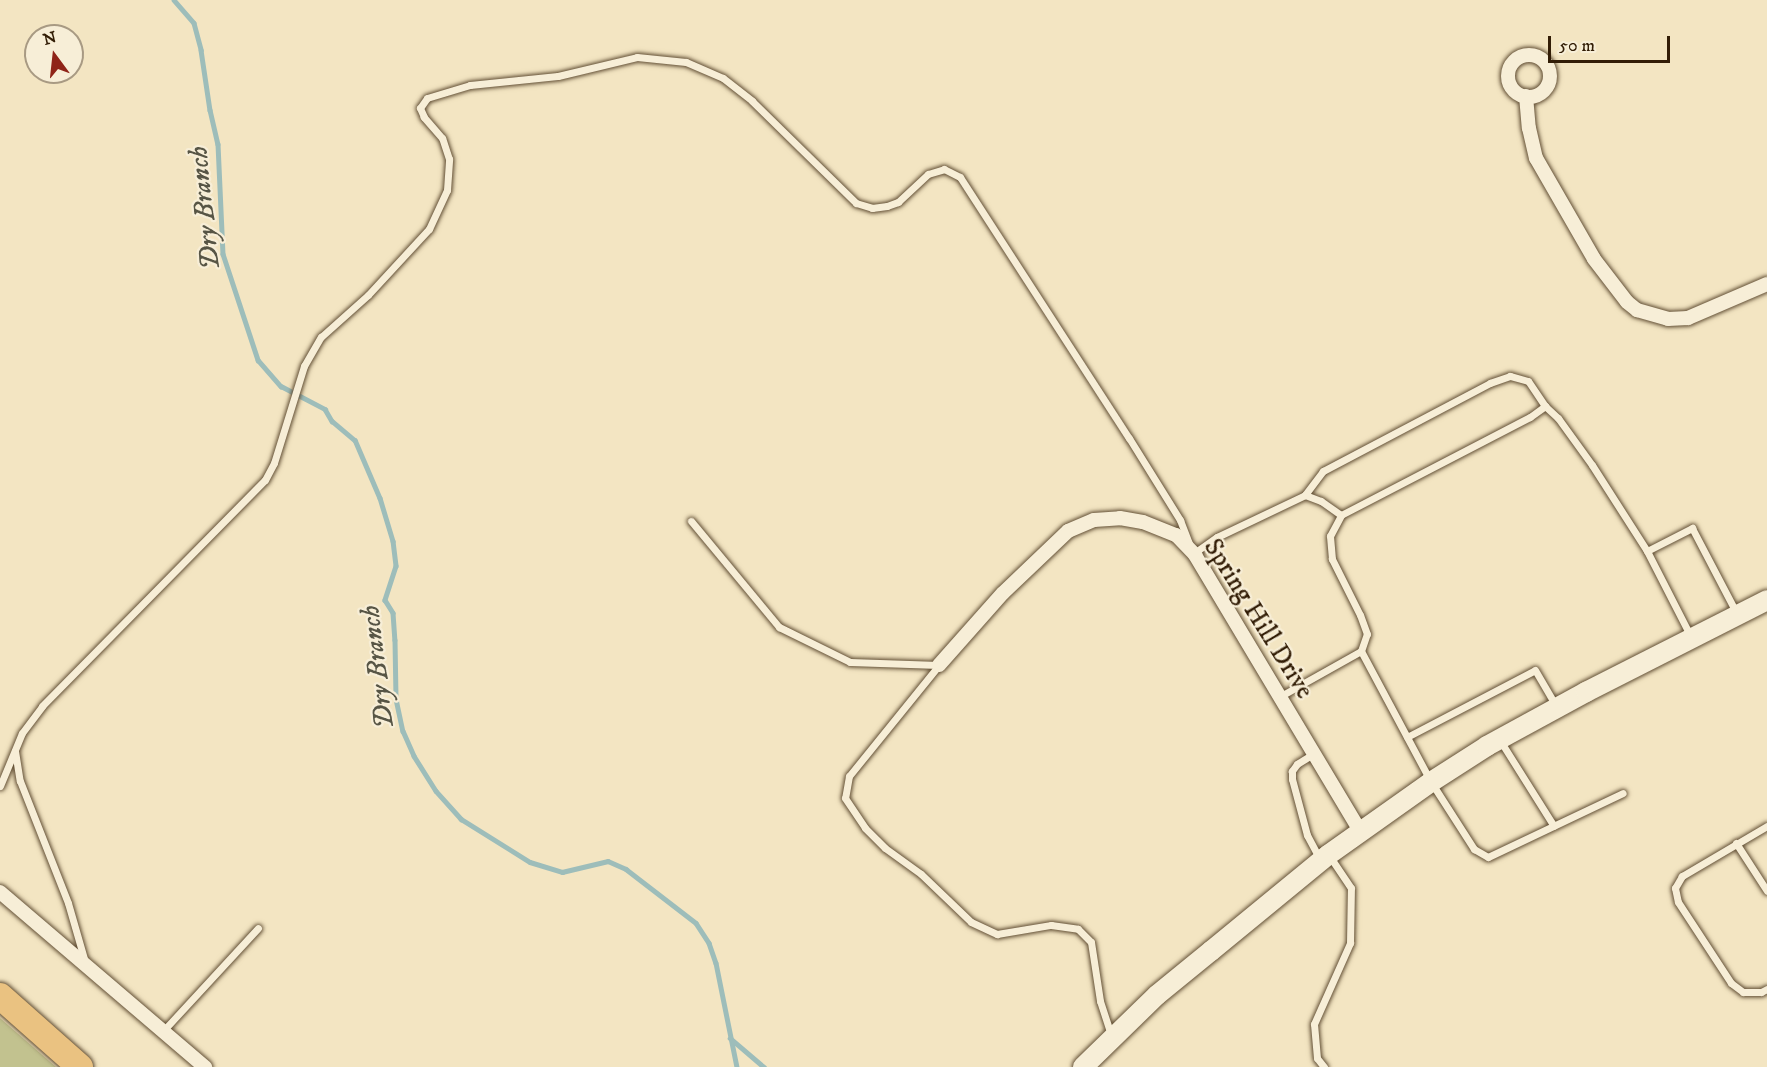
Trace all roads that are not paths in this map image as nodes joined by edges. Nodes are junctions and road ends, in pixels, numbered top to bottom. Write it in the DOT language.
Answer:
graph roads {
  1 [pos="1526,96"];
  2 [pos="1767,284"];
  3 [pos="1545,406"];
  4 [pos="1305,495"];
  5 [pos="1341,515"];
  6 [pos="691,521"];
  7 [pos="1647,551"];
  8 [pos="1195,555"];
  9 [pos="1767,600"];
  10 [pos="1738,615"];
  11 [pos="1692,639"];
  12 [pos="1361,651"];
  13 [pos="939,665"];
  14 [pos="1279,697"];
  15 [pos="1557,708"];
  16 [pos="1407,737"];
  17 [pos="1499,740"];
  18 [pos="15,750"];
  19 [pos="1313,754"];
  20 [pos="4,768"];
  21 [pos="1431,782"];
  22 [pos="0,786"];
  23 [pos="1623,793"];
  24 [pos="1554,826"];
  25 [pos="1767,826"];
  26 [pos="1360,831"];
  27 [pos="1736,843"];
  28 [pos="1324,858"];
  29 [pos="1767,891"];
  30 [pos="0,892"];
  31 [pos="258,928"];
  32 [pos="86,965"];
  33 [pos="1767,989"];
  34 [pos="0,996"];
  35 [pos="163,1031"];
  36 [pos="1112,1037"];
  37 [pos="80,1067"];
  38 [pos="205,1067"];
  39 [pos="1083,1067"];
  40 [pos="1324,1067"];
  1 -- 2 [label="street"];
  3 -- 4 [label="lane"];
  3 -- 5 [label="lane"];
  3 -- 7 [label="lane"];
  4 -- 5 [label="lane"];
  4 -- 8 [label="lane"];
  5 -- 12 [label="lane"];
  6 -- 13 [label="lane"];
  7 -- 10 [label="lane"];
  7 -- 11 [label="lane"];
  8 -- 13 [label="street, Spring Hill Drive"];
  8 -- 14 [label="street, Spring Hill Drive"];
  8 -- 18 [label="lane"];
  9 -- 10 [label="main road"];
  10 -- 11 [label="main road"];
  11 -- 15 [label="main road"];
  12 -- 14 [label="lane"];
  12 -- 16 [label="lane"];
  13 -- 36 [label="lane"];
  14 -- 19 [label="street, Spring Hill Drive"];
  15 -- 16 [label="lane"];
  15 -- 17 [label="main road"];
  16 -- 21 [label="lane"];
  17 -- 21 [label="main road"];
  17 -- 24 [label="lane"];
  18 -- 20 [label="lane"];
  18 -- 32 [label="lane"];
  19 -- 26 [label="street, Spring Hill Drive"];
  19 -- 28 [label="lane"];
  20 -- 22 [label="lane"];
  21 -- 24 [label="lane"];
  21 -- 26 [label="main road"];
  23 -- 24 [label="lane"];
  25 -- 27 [label="lane"];
  26 -- 28 [label="main road"];
  27 -- 29 [label="lane"];
  27 -- 33 [label="lane"];
  28 -- 36 [label="main road"];
  28 -- 40 [label="lane"];
  30 -- 32 [label="street"];
  31 -- 35 [label="lane"];
  32 -- 35 [label="street"];
  34 -- 37 [label="highway"];
  35 -- 38 [label="street"];
  36 -- 39 [label="main road"];
}
